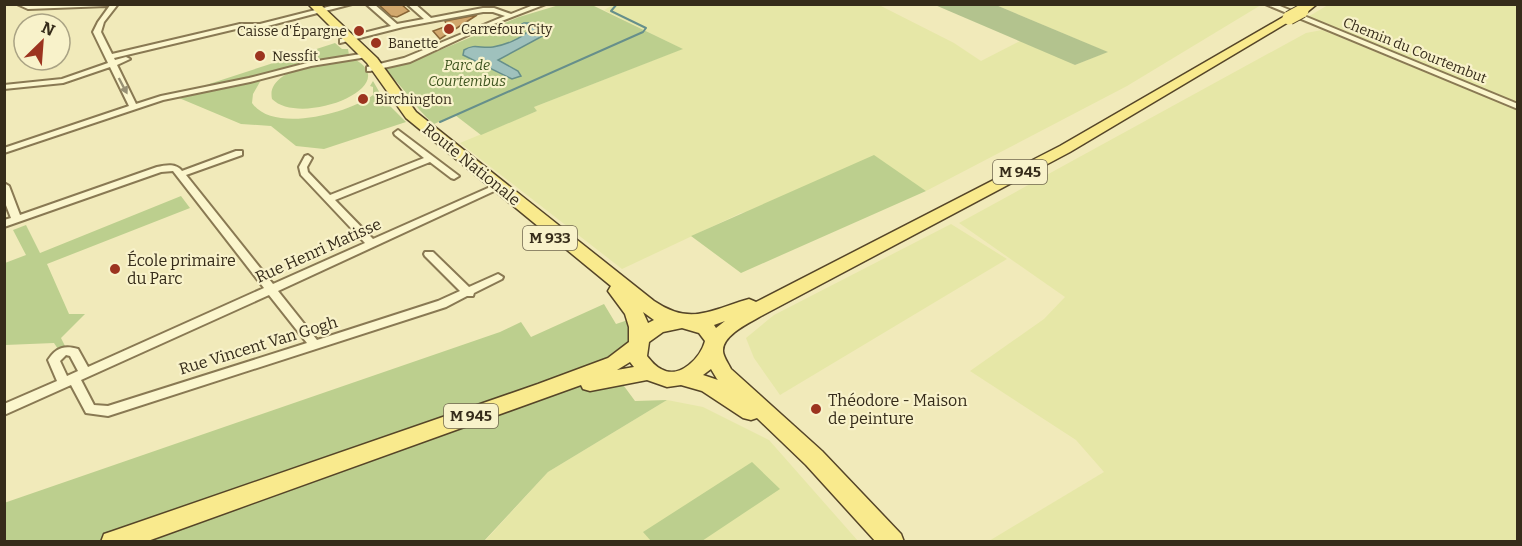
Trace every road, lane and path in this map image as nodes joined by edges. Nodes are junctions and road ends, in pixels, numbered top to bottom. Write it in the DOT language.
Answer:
graph roads {
  1 [pos="20,4"];
  2 [pos="107,4"];
  3 [pos="115,4"];
  4 [pos="303,4"];
  5 [pos="349,4"];
  6 [pos="369,4"];
  7 [pos="410,4"];
  8 [pos="543,4"];
  9 [pos="1268,4"];
  10 [pos="1307,8"];
  11 [pos="317,10"];
  12 [pos="511,16"];
  13 [pos="430,20"];
  14 [pos="396,27"];
  15 [pos="347,40"];
  16 [pos="111,61"];
  17 [pos="368,62"];
  18 [pos="4,87"];
  19 [pos="134,107"];
  20 [pos="1518,107"];
  21 [pos="398,133"];
  22 [pos="4,151"];
  23 [pos="239,153"];
  24 [pos="308,158"];
  25 [pos="431,158"];
  26 [pos="181,174"];
  27 [pos="454,176"];
  28 [pos="4,186"];
  29 [pos="496,188"];
  30 [pos="329,199"];
  31 [pos="17,220"];
  32 [pos="4,224"];
  33 [pos="913,227"];
  34 [pos="372,244"];
  35 [pos="429,254"];
  36 [pos="498,277"];
  37 [pos="270,290"];
  38 [pos="469,293"];
  39 [pos="685,322"];
  40 [pos="314,344"];
  41 [pos="638,345"];
  42 [pos="713,348"];
  43 [pos="651,372"];
  44 [pos="681,377"];
  45 [pos="74,378"];
  46 [pos="4,410"];
  47 [pos="301,477"];
  48 [pos="835,482"];
  49 [pos="113,542"];
  50 [pos="892,542"];
  1 -- 2 [label="street"];
  3 -- 16 [label="street"];
  4 -- 11 [label="main road, Route Nationale / M 933"];
  5 -- 11 [label="street"];
  6 -- 14 [label="street"];
  7 -- 13 [label="street"];
  8 -- 12 [label="street"];
  9 -- 20 [label="street, Chemin du Courtembut"];
  10 -- 33 [label="main road, M 945, bridge"];
  11 -- 15 [label="main road, Route Nationale / M 933"];
  11 -- 16 [label="street"];
  12 -- 13 [label="street"];
  12 -- 17 [label="street"];
  13 -- 14 [label="street"];
  14 -- 15 [label="street"];
  15 -- 17 [label="main road, Route Nationale / M 933"];
  16 -- 18 [label="street"];
  16 -- 19 [label="street, one-way"];
  17 -- 19 [label="street"];
  17 -- 29 [label="main road, Route Nationale / M 933"];
  19 -- 22 [label="street"];
  21 -- 25 [label="street"];
  23 -- 26 [label="street"];
  24 -- 30 [label="street"];
  25 -- 27 [label="street"];
  25 -- 30 [label="street"];
  26 -- 31 [label="street"];
  26 -- 37 [label="street"];
  28 -- 31 [label="street"];
  29 -- 34 [label="street, Rue Henri Matisse"];
  29 -- 39 [label="main road, Route Nationale / M 933"];
  29 -- 41 [label="main road, Route Nationale / M 933"];
  30 -- 34 [label="street"];
  31 -- 32 [label="street"];
  33 -- 39 [label="main road, M 945"];
  33 -- 42 [label="main road, M 945"];
  34 -- 37 [label="street, Rue Henri Matisse"];
  35 -- 38 [label="street"];
  36 -- 38 [label="street, Rue Vincent Van Gogh"];
  37 -- 40 [label="street"];
  37 -- 45 [label="street, Rue Henri Matisse"];
  38 -- 40 [label="street, Rue Vincent Van Gogh"];
  39 -- 41 [label="main road"];
  39 -- 42 [label="main road"];
  40 -- 45 [label="street, Rue Vincent Van Gogh"];
  41 -- 43 [label="main road"];
  41 -- 47 [label="main road, M 945"];
  42 -- 44 [label="main road"];
  42 -- 48 [label="main road"];
  43 -- 44 [label="main road"];
  43 -- 47 [label="main road, M 945"];
  44 -- 48 [label="main road"];
  45 -- 46 [label="street, Rue Henri Matisse"];
  47 -- 49 [label="main road, M 945"];
  48 -- 50 [label="main road"];
}
